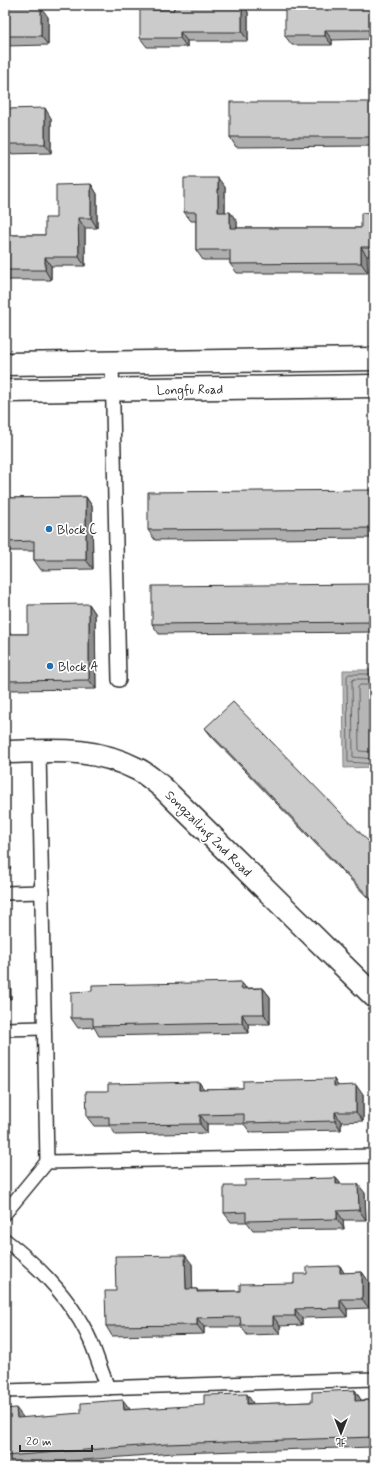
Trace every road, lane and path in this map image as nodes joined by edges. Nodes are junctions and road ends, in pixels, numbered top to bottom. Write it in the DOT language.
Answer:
graph roads {
  1 [pos="374,359"];
  2 [pos="112,363"];
  3 [pos="5,364"];
  4 [pos="374,386"];
  5 [pos="112,390"];
  6 [pos="5,392"];
  7 [pos="119,680"];
  8 [pos="39,751"];
  9 [pos="5,752"];
  10 [pos="42,892"];
  11 [pos="5,893"];
  12 [pos="374,996"];
  13 [pos="44,1028"];
  14 [pos="5,1029"];
  15 [pos="374,1156"];
  16 [pos="47,1162"];
  17 [pos="5,1213"];
  18 [pos="5,1240"];
  19 [pos="374,1380"];
  20 [pos="108,1388"];
  21 [pos="5,1391"];
  1 -- 2 [label="street"];
  2 -- 3 [label="street"];
  2 -- 5 [label="lane"];
  4 -- 5 [label="street, Longfu Road"];
  5 -- 6 [label="street, Longfu Road"];
  5 -- 7 [label="lane"];
  8 -- 9 [label="street, Songzailing 2nd Road"];
  8 -- 10 [label="lane"];
  8 -- 12 [label="street, Songzailing 2nd Road"];
  10 -- 11 [label="lane"];
  10 -- 13 [label="lane"];
  13 -- 14 [label="lane"];
  13 -- 16 [label="lane"];
  15 -- 16 [label="lane"];
  16 -- 17 [label="lane"];
  18 -- 20 [label="lane"];
  19 -- 20 [label="lane"];
  20 -- 21 [label="lane"];
}
